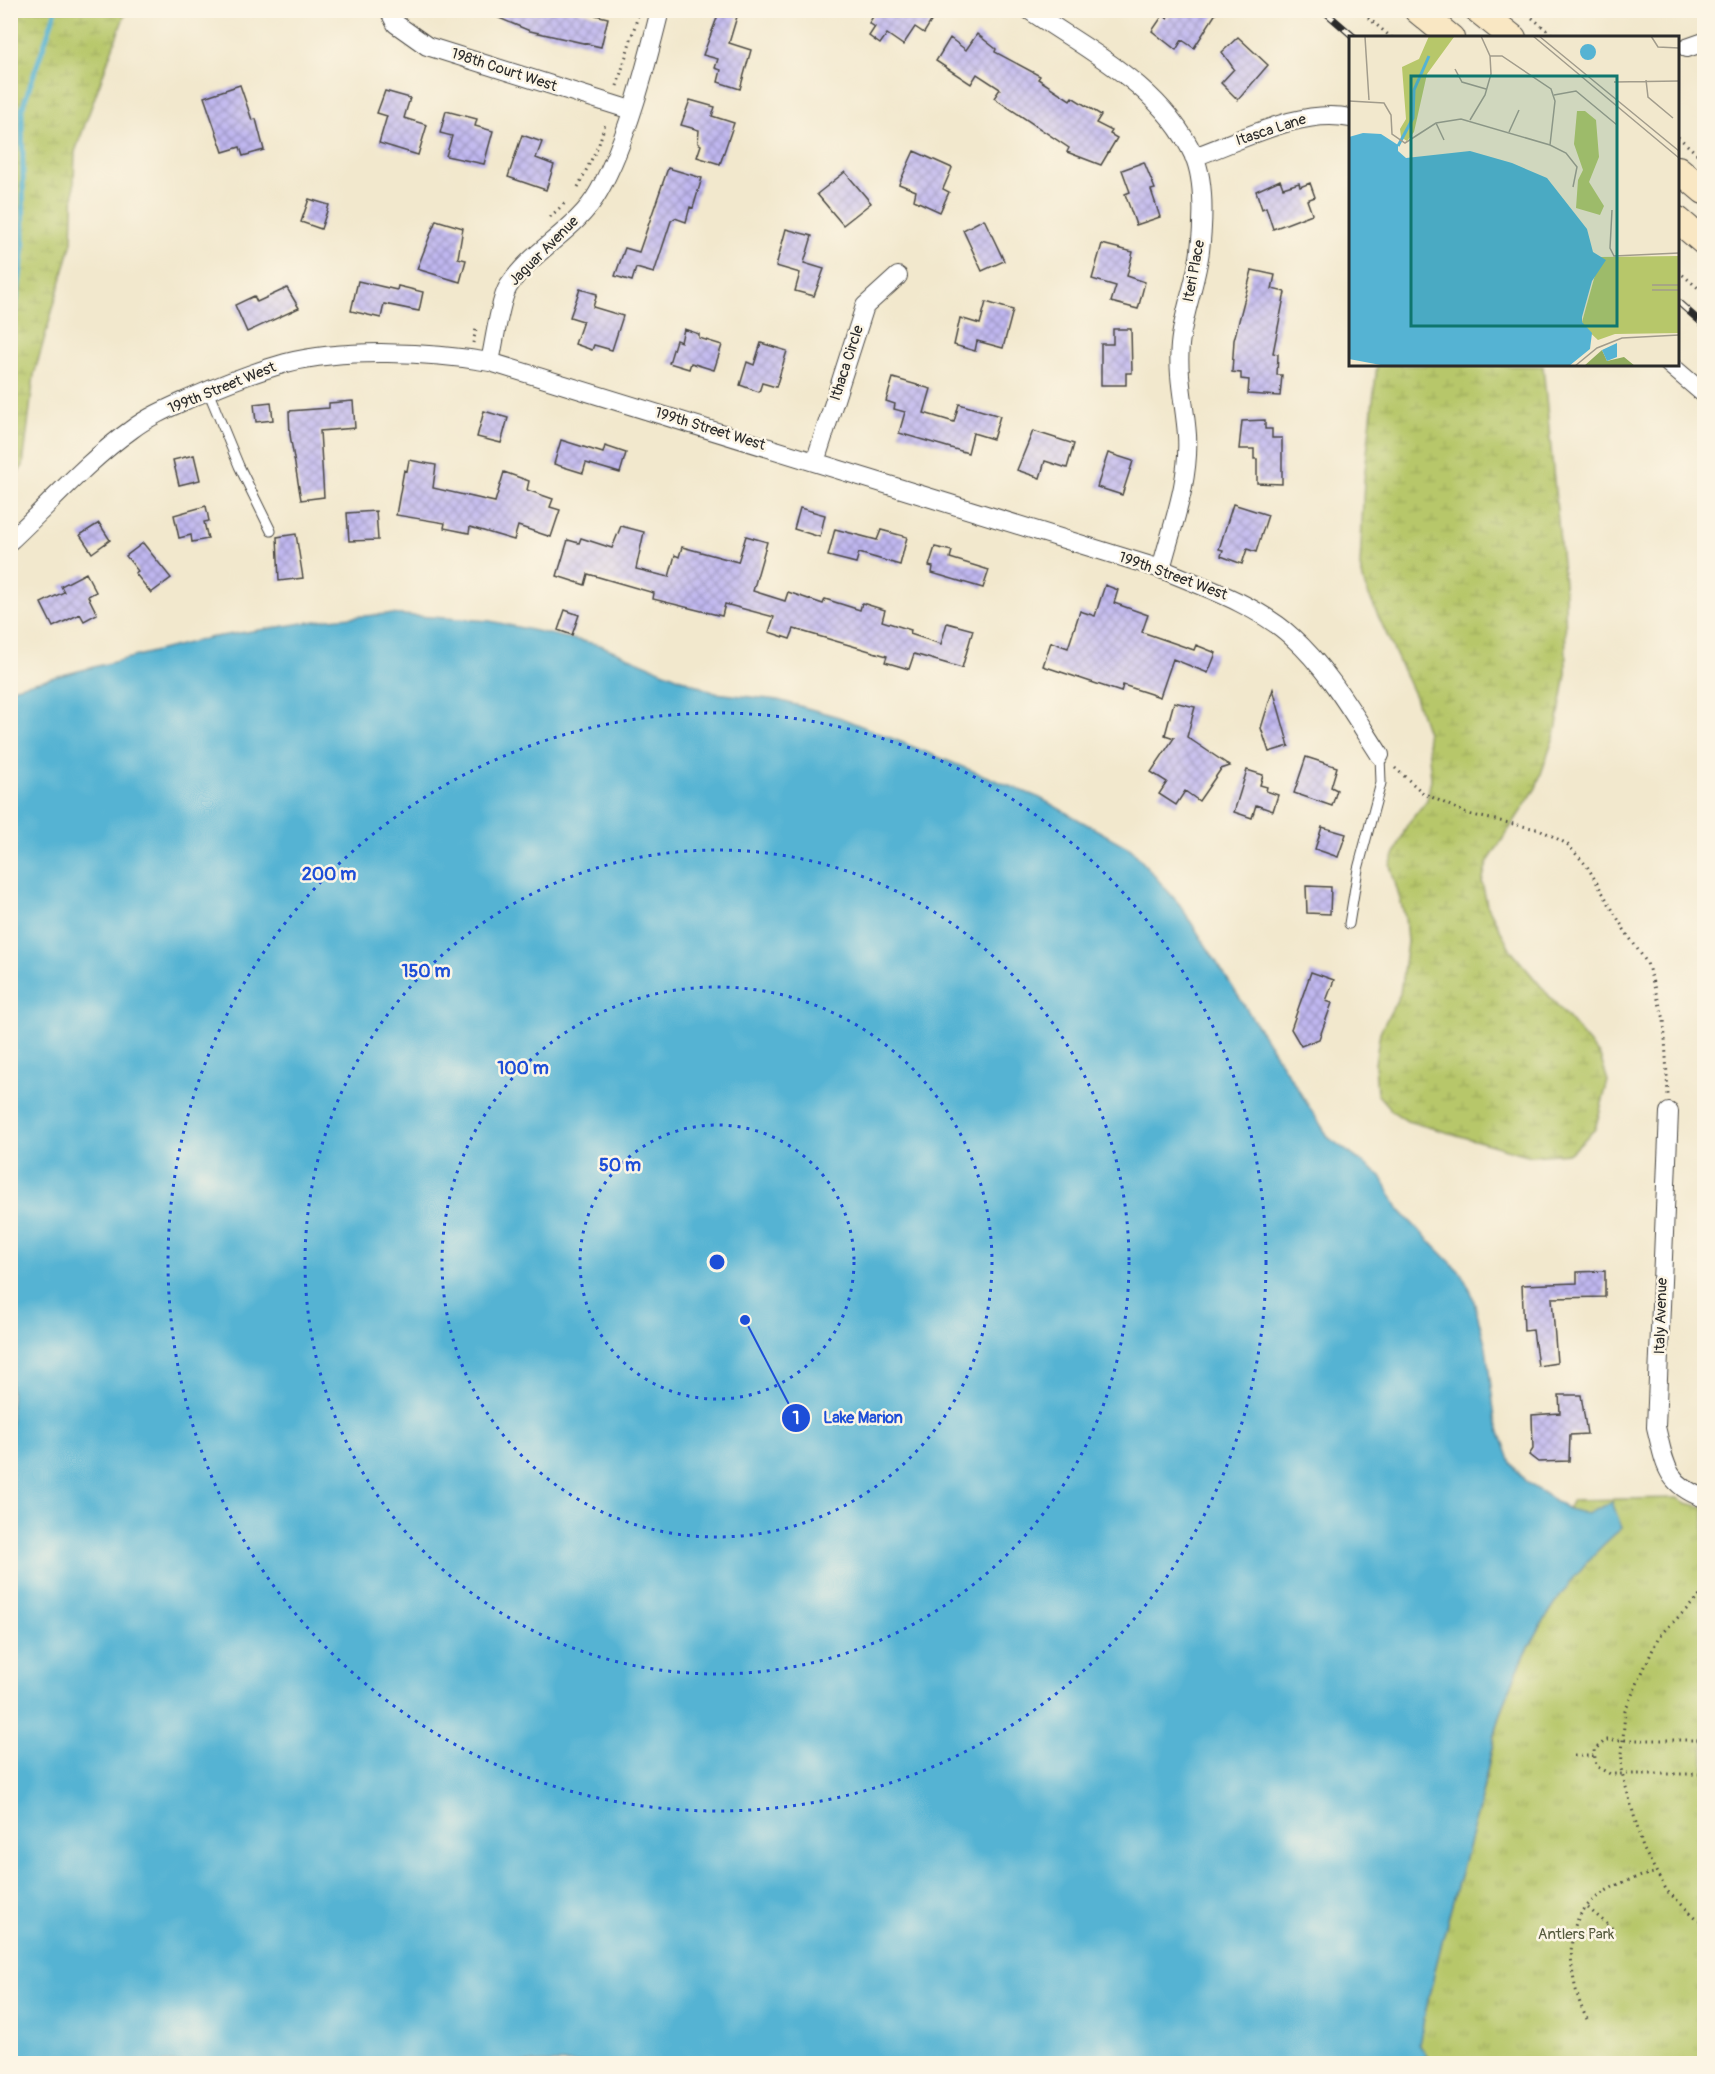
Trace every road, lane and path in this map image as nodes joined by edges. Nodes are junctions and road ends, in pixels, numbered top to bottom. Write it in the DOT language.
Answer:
graph roads {
  1 [pos="389,10"];
  2 [pos="640,10"];
  3 [pos="660,10"];
  4 [pos="1029,10"];
  5 [pos="1359,10"];
  6 [pos="1417,10"];
  7 [pos="1478,10"];
  8 [pos="1523,10"];
  9 [pos="1390,36"];
  10 [pos="1449,36"];
  11 [pos="1510,36"];
  12 [pos="1554,36"];
  13 [pos="611,104"];
  14 [pos="631,110"];
  15 [pos="1349,118"];
  16 [pos="1679,139"];
  17 [pos="1194,157"];
  18 [pos="1704,160"];
  19 [pos="1679,171"];
  20 [pos="1704,191"];
  21 [pos="547,220"];
  22 [pos="1679,222"];
  23 [pos="1704,242"];
  24 [pos="1679,273"];
  25 [pos="898,276"];
  26 [pos="1704,293"];
  27 [pos="478,321"];
  28 [pos="469,358"];
  29 [pos="490,362"];
  30 [pos="1671,366"];
  31 [pos="208,391"];
  32 [pos="1704,394"];
  33 [pos="815,462"];
  34 [pos="271,531"];
  35 [pos="10,541"];
  36 [pos="1161,569"];
  37 [pos="1380,755"];
  38 [pos="1350,924"];
  39 [pos="1670,1112"];
  40 [pos="1704,1498"];
  41 [pos="1704,1563"];
  42 [pos="1704,1592"];
  43 [pos="1623,1740"];
  44 [pos="1704,1740"];
  45 [pos="1574,1756"];
  46 [pos="1594,1756"];
  47 [pos="1622,1774"];
  48 [pos="1704,1774"];
  49 [pos="1654,1874"];
  50 [pos="1588,1908"];
  51 [pos="1704,1925"];
  52 [pos="1613,1929"];
  53 [pos="1587,2019"];
  1 -- 13 [label="street, 198th Court West"];
  2 -- 13 [label="path"];
  3 -- 14 [label="street, Jaguar Avenue"];
  4 -- 17 [label="street, Iteri Place"];
  5 -- 9 [label="path"];
  6 -- 10 [label="main road"];
  7 -- 11 [label="main road"];
  8 -- 12 [label="path"];
  13 -- 14 [label="street, 198th Court West"];
  13 -- 21 [label="path"];
  14 -- 29 [label="street, Jaguar Avenue"];
  15 -- 17 [label="street, Itasca Lane"];
  16 -- 18 [label="path"];
  17 -- 36 [label="street, Iteri Place"];
  19 -- 20 [label="main road"];
  22 -- 23 [label="main road"];
  24 -- 26 [label="path"];
  25 -- 33 [label="street, Ithaca Circle"];
  27 -- 28 [label="path"];
  28 -- 29 [label="street, 199th Street West"];
  28 -- 31 [label="street, 199th Street West"];
  29 -- 33 [label="street, 199th Street West"];
  30 -- 32 [label="street"];
  31 -- 34 [label="lane"];
  31 -- 35 [label="street, 199th Street West"];
  33 -- 36 [label="street, 199th Street West"];
  36 -- 37 [label="street, 199th Street West"];
  37 -- 38 [label="lane"];
  37 -- 39 [label="path"];
  39 -- 40 [label="street, Italy Avenue"];
  40 -- 41 [label="path"];
  42 -- 43 [label="path"];
  43 -- 44 [label="path"];
  43 -- 46 [label="path"];
  43 -- 47 [label="path"];
  45 -- 46 [label="path"];
  46 -- 47 [label="path"];
  47 -- 48 [label="path"];
  47 -- 51 [label="path"];
  49 -- 50 [label="path"];
  50 -- 52 [label="path"];
  50 -- 53 [label="path"];
}
